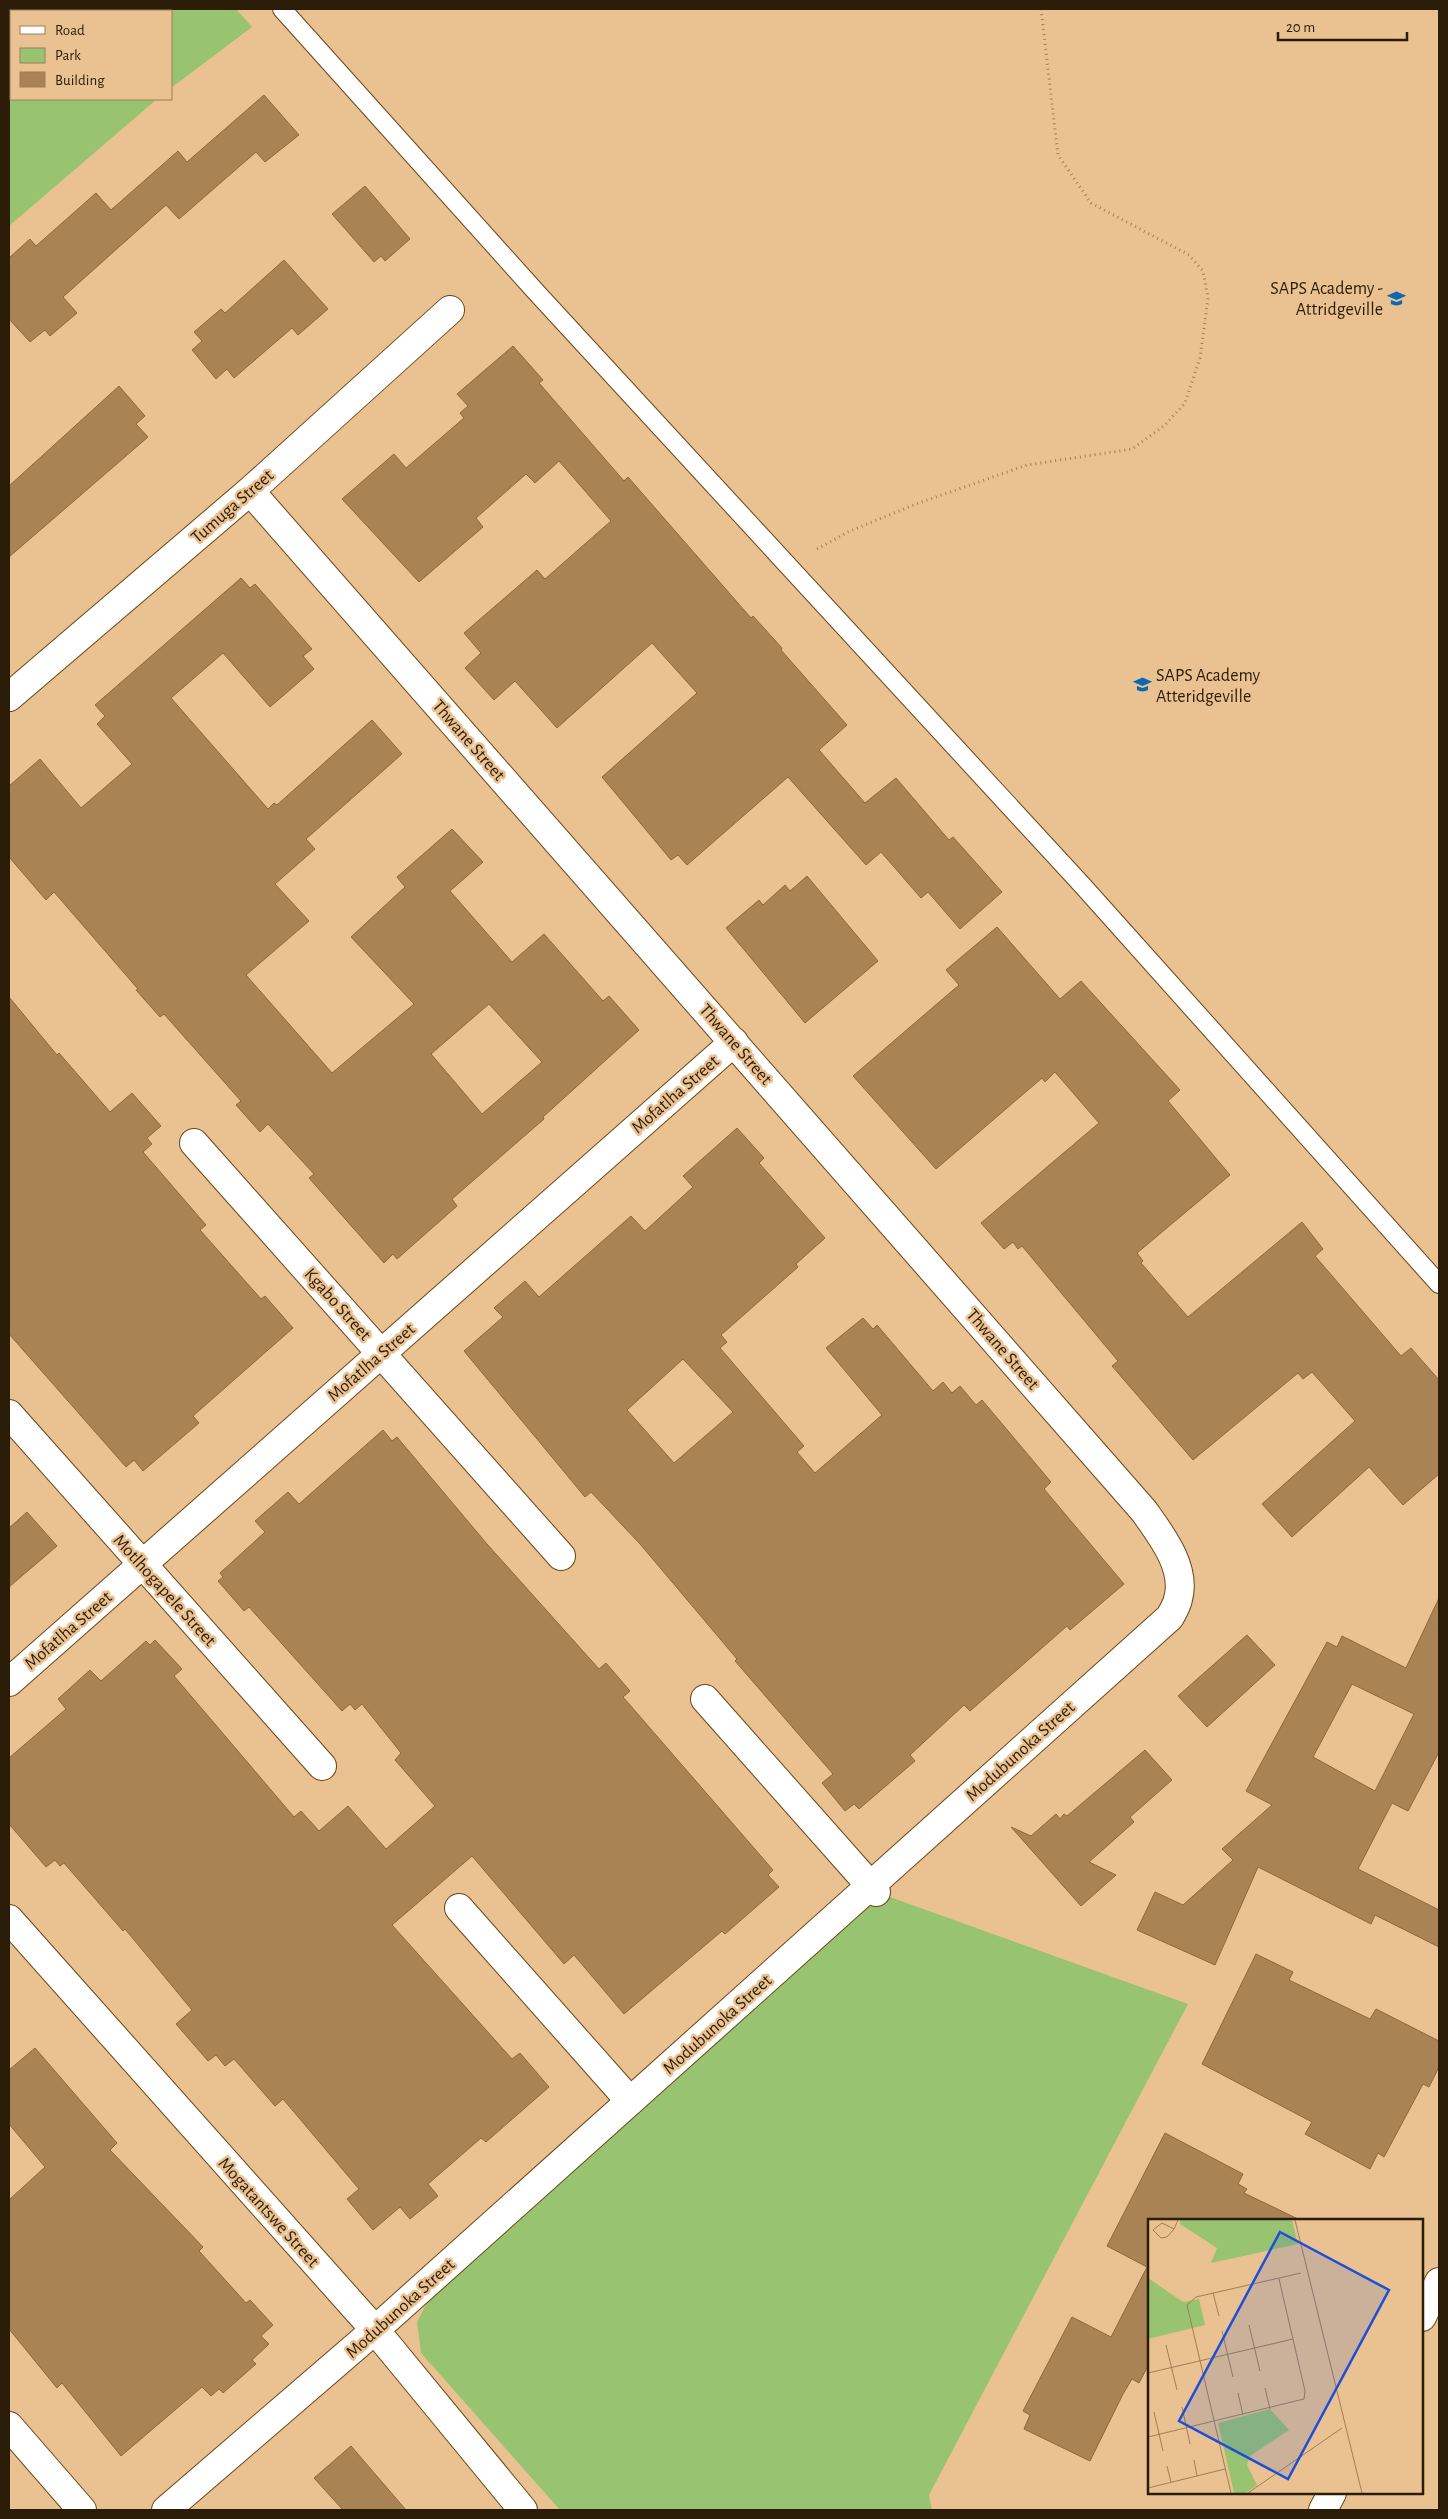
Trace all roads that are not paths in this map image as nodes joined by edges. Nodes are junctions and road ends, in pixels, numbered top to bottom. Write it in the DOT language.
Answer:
graph roads {
  1 [pos="282,9"];
  2 [pos="450,310"];
  3 [pos="250,491"];
  4 [pos="9,697"];
  5 [pos="734,1042"];
  6 [pos="194,1143"];
  7 [pos="1439,1284"];
  8 [pos="381,1353"];
  9 [pos="9,1414"];
  10 [pos="561,1556"];
  11 [pos="142,1564"];
  12 [pos="1170,1617"];
  13 [pos="9,1682"];
  14 [pos="704,1699"];
  15 [pos="322,1766"];
  16 [pos="873,1889"];
  17 [pos="459,1908"];
  18 [pos="9,1919"];
  19 [pos="630,2101"];
  20 [pos="1439,2282"];
  21 [pos="1423,2315"];
  22 [pos="375,2330"];
  23 [pos="9,2426"];
  24 [pos="1331,2494"];
  25 [pos="82,2510"];
  26 [pos="166,2510"];
  27 [pos="523,2510"];
  28 [pos="1322,2510"];
  1 -- 7 [label="lane"];
  2 -- 3 [label="street, Tumuga Street"];
  3 -- 4 [label="street, Tumuga Street"];
  3 -- 5 [label="street, Thwane Street"];
  5 -- 8 [label="street, Mofatlha Street"];
  5 -- 12 [label="street, Thwane Street"];
  6 -- 8 [label="street, Kgabo Street"];
  8 -- 10 [label="street, Kgabo Street"];
  8 -- 11 [label="street, Mofatlha Street"];
  9 -- 11 [label="street, Motlhogapele Street"];
  11 -- 13 [label="street, Mofatlha Street"];
  11 -- 15 [label="street, Motlhogapele Street"];
  12 -- 16 [label="street, Modubunoka Street"];
  14 -- 16 [label="street"];
  16 -- 19 [label="street, Modubunoka Street"];
  17 -- 19 [label="street"];
  18 -- 22 [label="street, Mogatantswe Street"];
  19 -- 22 [label="street, Modubunoka Street"];
  20 -- 21 [label="street"];
  22 -- 26 [label="street, Modubunoka Street"];
  22 -- 27 [label="street, Mogatantswe Street"];
  23 -- 25 [label="street"];
  24 -- 28 [label="street"];
}
